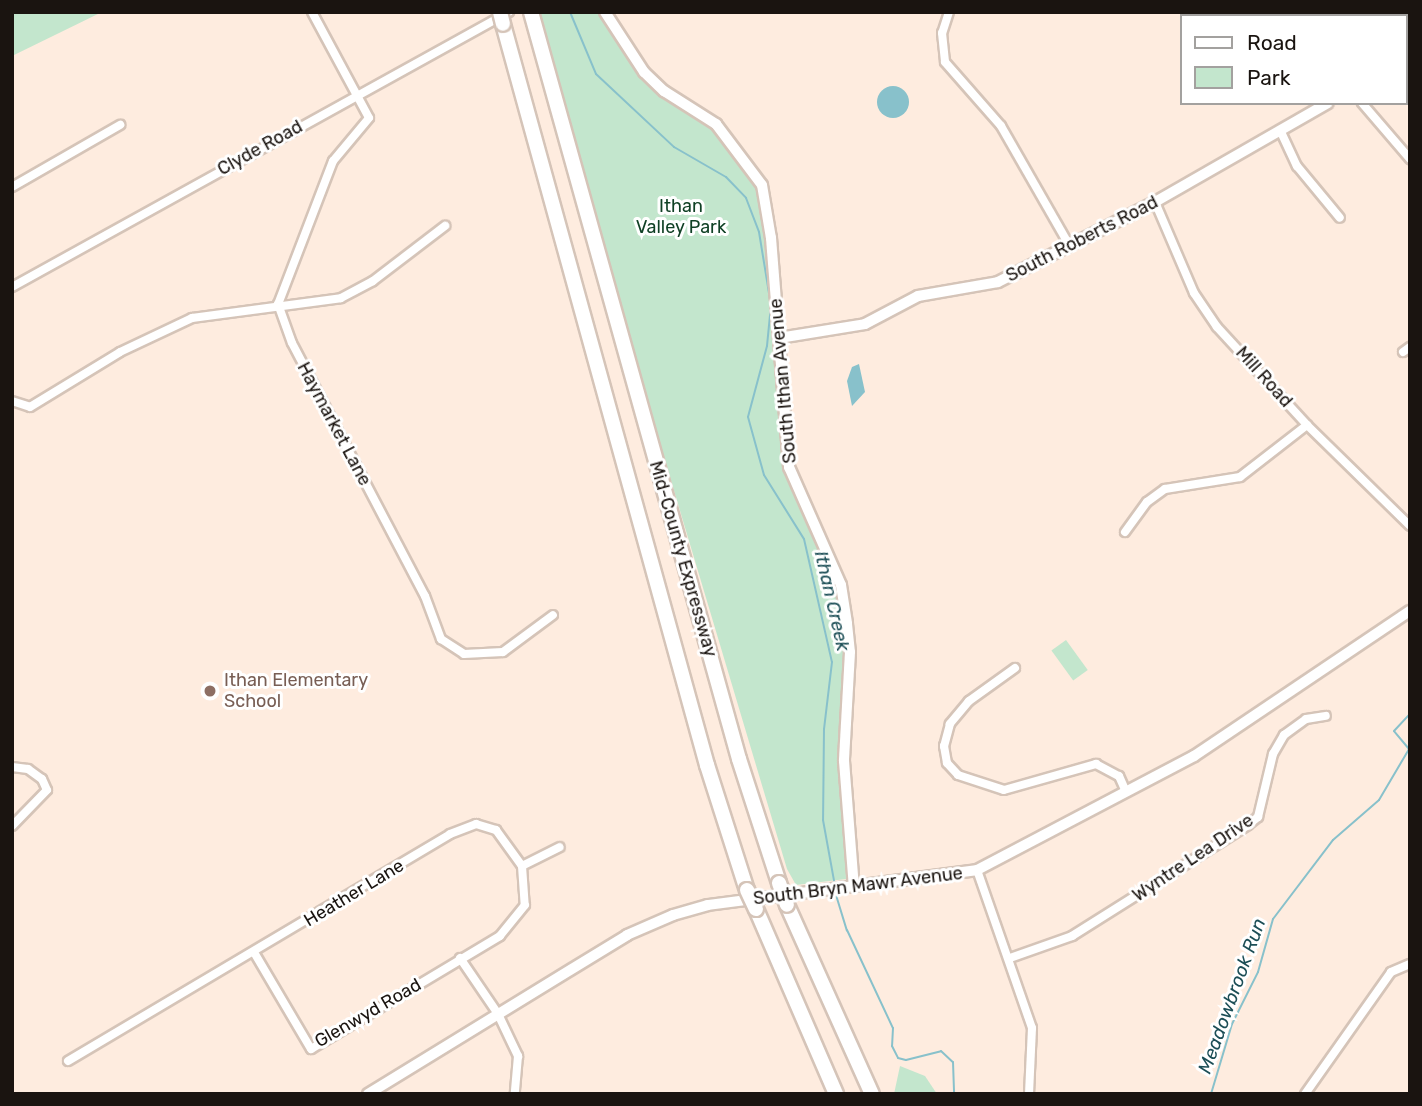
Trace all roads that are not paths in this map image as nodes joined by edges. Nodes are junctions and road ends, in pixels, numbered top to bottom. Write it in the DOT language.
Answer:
graph roads {
  1 [pos="312,12"];
  2 [pos="531,12"];
  3 [pos="605,12"];
  4 [pos="949,12"];
  5 [pos="504,16"];
  6 [pos="356,94"];
  7 [pos="1325,105"];
  8 [pos="1364,105"];
  9 [pos="120,125"];
  10 [pos="1281,132"];
  11 [pos="1410,159"];
  12 [pos="12,187"];
  13 [pos="1154,202"];
  14 [pos="1340,218"];
  15 [pos="445,226"];
  16 [pos="1068,243"];
  17 [pos="12,287"];
  18 [pos="278,304"];
  19 [pos="779,338"];
  20 [pos="12,401"];
  21 [pos="1307,425"];
  22 [pos="1410,526"];
  23 [pos="1125,532"];
  24 [pos="1410,611"];
  25 [pos="553,615"];
  26 [pos="1014,668"];
  27 [pos="1326,716"];
  28 [pos="12,768"];
  29 [pos="1126,792"];
  30 [pos="12,826"];
  31 [pos="560,847"];
  32 [pos="522,866"];
  33 [pos="977,870"];
  34 [pos="854,887"];
  35 [pos="255,954"];
  36 [pos="460,958"];
  37 [pos="1010,958"];
  38 [pos="1410,964"];
  39 [pos="498,1014"];
  40 [pos="68,1061"];
  41 [pos="368,1094"];
  42 [pos="515,1094"];
  43 [pos="836,1094"];
  44 [pos="872,1094"];
  45 [pos="1029,1094"];
  46 [pos="1305,1094"];
  1 -- 6 [label="street"];
  2 -- 44 [label="highway, Mid-County Expressway, bridge"];
  3 -- 19 [label="street, South Ithan Avenue"];
  4 -- 16 [label="street"];
  5 -- 6 [label="street, Clyde Road"];
  5 -- 43 [label="highway, Mid-County Expressway, bridge"];
  6 -- 17 [label="street, Clyde Road"];
  6 -- 18 [label="street"];
  7 -- 10 [label="street, South Roberts Road"];
  8 -- 11 [label="street"];
  9 -- 12 [label="street"];
  10 -- 13 [label="street, South Roberts Road"];
  10 -- 14 [label="street"];
  13 -- 16 [label="street, South Roberts Road"];
  13 -- 21 [label="street, Mill Road"];
  15 -- 18 [label="street"];
  16 -- 19 [label="street, South Roberts Road"];
  18 -- 20 [label="street"];
  18 -- 25 [label="street, Haymarket Lane"];
  19 -- 34 [label="street, South Ithan Avenue"];
  21 -- 22 [label="street, Mill Road"];
  21 -- 23 [label="street"];
  24 -- 29 [label="street, South Bryn Mawr Avenue"];
  26 -- 29 [label="street"];
  27 -- 37 [label="street, Wyntre Lea Drive"];
  28 -- 30 [label="street"];
  29 -- 33 [label="street, South Bryn Mawr Avenue"];
  31 -- 32 [label="street"];
  32 -- 35 [label="street, Heather Lane"];
  32 -- 36 [label="street"];
  33 -- 34 [label="street, South Bryn Mawr Avenue"];
  33 -- 37 [label="street"];
  34 -- 39 [label="street, South Bryn Mawr Avenue"];
  35 -- 36 [label="street, Glenwyd Road"];
  35 -- 40 [label="street, Heather Lane"];
  36 -- 39 [label="street"];
  37 -- 45 [label="street"];
  38 -- 46 [label="street"];
  39 -- 41 [label="street, South Bryn Mawr Avenue"];
  39 -- 42 [label="street"];
}
